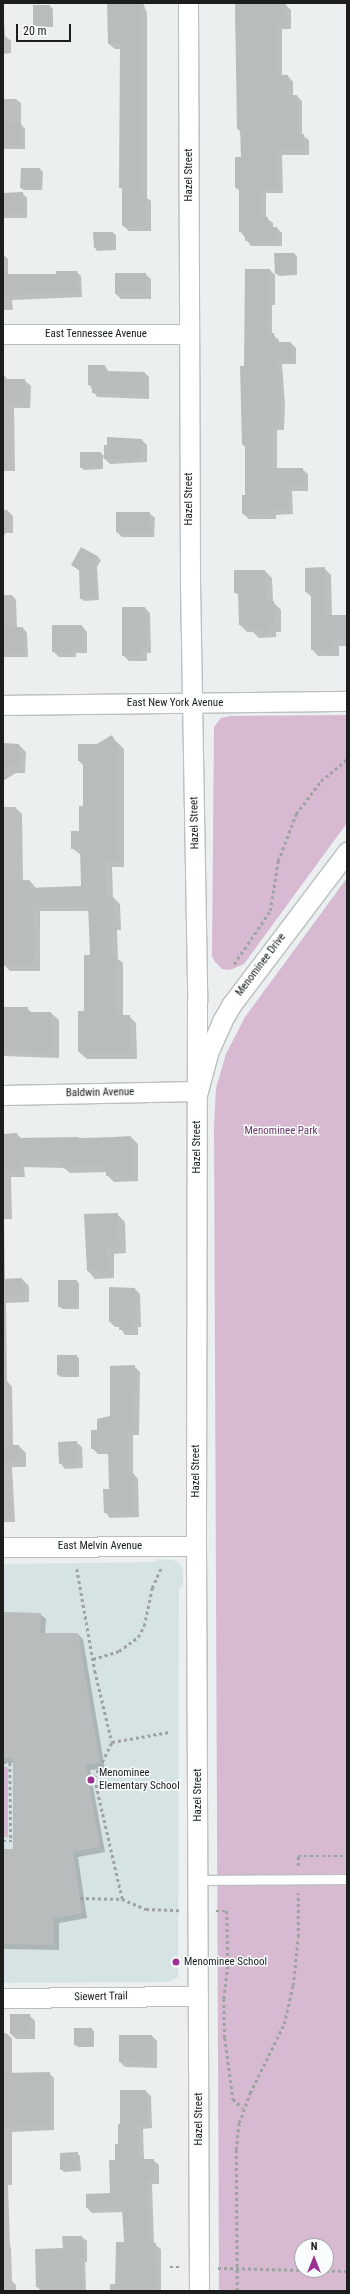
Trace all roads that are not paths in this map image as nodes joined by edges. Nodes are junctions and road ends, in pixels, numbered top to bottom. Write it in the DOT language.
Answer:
graph roads {
  1 [pos="188,3"];
  2 [pos="3,334"];
  3 [pos="188,334"];
  4 [pos="347,701"];
  5 [pos="194,702"];
  6 [pos="3,705"];
  7 [pos="347,852"];
  8 [pos="198,1091"];
  9 [pos="3,1095"];
  10 [pos="196,1546"];
  11 [pos="3,1547"];
  12 [pos="347,1879"];
  13 [pos="198,1880"];
  14 [pos="198,1996"];
  15 [pos="3,1998"];
  16 [pos="199,2291"];
  1 -- 3 [label="street, Hazel Street"];
  2 -- 3 [label="street, East Tennessee Avenue"];
  3 -- 5 [label="street, Hazel Street"];
  4 -- 5 [label="street, East New York Avenue"];
  5 -- 6 [label="street, East New York Avenue"];
  5 -- 8 [label="street, Hazel Street"];
  7 -- 8 [label="street, Menominee Drive"];
  8 -- 9 [label="street, Baldwin Avenue"];
  8 -- 10 [label="street, Hazel Street"];
  10 -- 11 [label="street, East Melvin Avenue"];
  10 -- 13 [label="street, Hazel Street"];
  12 -- 13 [label="lane"];
  13 -- 14 [label="street, Hazel Street"];
  14 -- 15 [label="street, Siewert Trail"];
  14 -- 16 [label="street, Hazel Street"];
}
